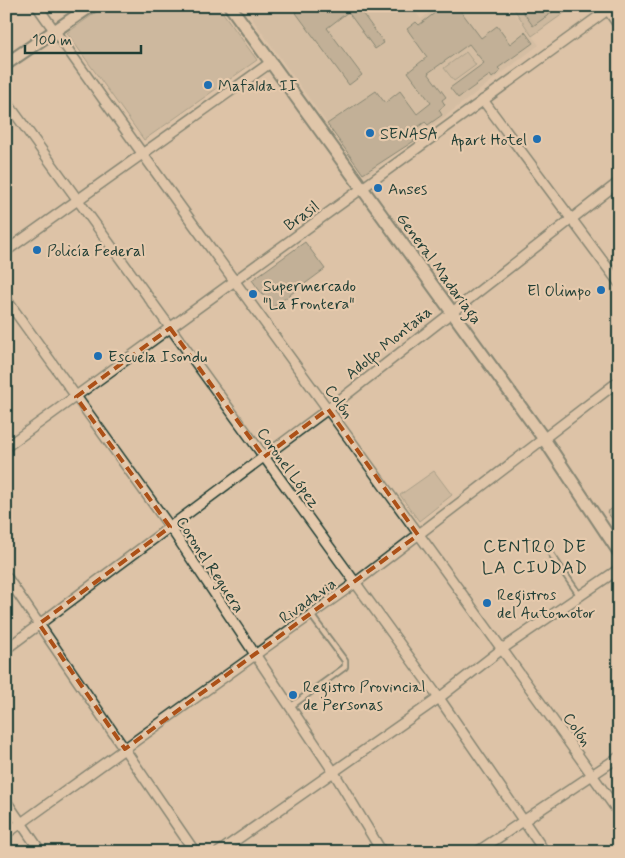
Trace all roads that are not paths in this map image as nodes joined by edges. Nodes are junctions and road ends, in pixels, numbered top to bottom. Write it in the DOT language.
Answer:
graph roads {
  1 [pos="37,6"];
  2 [pos="91,6"];
  3 [pos="230,6"];
  4 [pos="609,7"];
  5 [pos="619,26"];
  6 [pos="55,32"];
  7 [pos="6,64"];
  8 [pos="270,64"];
  9 [pos="483,100"];
  10 [pos="6,101"];
  11 [pos="144,154"];
  12 [pos="619,182"];
  13 [pos="362,189"];
  14 [pos="78,200"];
  15 [pos="572,217"];
  16 [pos="6,251"];
  17 [pos="236,281"];
  18 [pos="619,283"];
  19 [pos="6,299"];
  20 [pos="451,311"];
  21 [pos="170,328"];
  22 [pos="619,381"];
  23 [pos="76,397"];
  24 [pos="328,410"];
  25 [pos="544,439"];
  26 [pos="6,447"];
  27 [pos="264,457"];
  28 [pos="170,527"];
  29 [pos="418,535"];
  30 [pos="547,548"];
  31 [pos="619,552"];
  32 [pos="619,569"];
  33 [pos="6,576"];
  34 [pos="355,583"];
  35 [pos="580,596"];
  36 [pos="311,615"];
  37 [pos="39,624"];
  38 [pos="6,649"];
  39 [pos="502,649"];
  40 [pos="254,656"];
  41 [pos="439,698"];
  42 [pos="289,707"];
  43 [pos="125,749"];
  44 [pos="619,757"];
  45 [pos="333,771"];
  46 [pos="592,775"];
  47 [pos="6,801"];
  48 [pos="619,813"];
  49 [pos="523,820"];
  50 [pos="22,823"];
  51 [pos="6,834"];
  52 [pos="41,852"];
  53 [pos="195,852"];
  54 [pos="219,852"];
  55 [pos="382,852"];
  56 [pos="477,852"];
  57 [pos="545,852"];
  1 -- 6 [label="street, Colón"];
  2 -- 6 [label="street"];
  3 -- 8 [label="street, General Madariaga"];
  4 -- 5 [label="street"];
  4 -- 9 [label="street, Brasil"];
  6 -- 7 [label="street"];
  6 -- 11 [label="street, Colón"];
  8 -- 11 [label="street"];
  8 -- 13 [label="street, General Madariaga"];
  9 -- 13 [label="street, Brasil"];
  9 -- 15 [label="street"];
  10 -- 14 [label="street, Coronel López"];
  11 -- 14 [label="street"];
  11 -- 17 [label="street, Colón"];
  12 -- 15 [label="street, Adolfo Montaña"];
  13 -- 17 [label="street, Brasil"];
  13 -- 20 [label="street, General Madariaga"];
  14 -- 16 [label="street"];
  14 -- 21 [label="street, Coronel López"];
  15 -- 18 [label="street"];
  15 -- 20 [label="street, Adolfo Montaña"];
  17 -- 21 [label="street, Brasil"];
  17 -- 24 [label="street, Colón"];
  19 -- 23 [label="street, Coronel Reguera"];
  20 -- 24 [label="street, Adolfo Montaña"];
  20 -- 25 [label="street, General Madariaga"];
  21 -- 23 [label="street, Brasil"];
  21 -- 27 [label="street, Coronel López"];
  22 -- 25 [label="street, Rivadavia"];
  23 -- 26 [label="street, Brasil"];
  23 -- 28 [label="street, Coronel Reguera"];
  24 -- 27 [label="street, Adolfo Montaña"];
  24 -- 29 [label="street, Colón"];
  25 -- 29 [label="street, Rivadavia"];
  25 -- 31 [label="street, General Madariaga"];
  27 -- 28 [label="street, Adolfo Montaña"];
  27 -- 34 [label="street, Coronel López"];
  28 -- 37 [label="street, Adolfo Montaña"];
  28 -- 40 [label="street, Coronel Reguera"];
  29 -- 34 [label="street, Rivadavia"];
  29 -- 39 [label="street, Colón"];
  30 -- 35 [label="lane"];
  32 -- 35 [label="street"];
  33 -- 37 [label="street"];
  34 -- 36 [label="street, Rivadavia"];
  34 -- 41 [label="street, Coronel López"];
  35 -- 39 [label="street"];
  36 -- 40 [label="street, Rivadavia"];
  36 -- 42 [label="lane"];
  37 -- 38 [label="street, Adolfo Montaña"];
  37 -- 43 [label="street"];
  39 -- 41 [label="street"];
  39 -- 46 [label="street, Colón"];
  40 -- 42 [label="street, Coronel Reguera"];
  40 -- 43 [label="street, Rivadavia"];
  41 -- 45 [label="street"];
  41 -- 49 [label="street, Coronel López"];
  42 -- 45 [label="street, Coronel Reguera"];
  43 -- 50 [label="street, Rivadavia"];
  43 -- 53 [label="street"];
  44 -- 46 [label="street"];
  45 -- 54 [label="street"];
  45 -- 55 [label="street, Coronel Reguera"];
  46 -- 48 [label="street, Colón"];
  46 -- 49 [label="street"];
  47 -- 50 [label="street"];
  49 -- 56 [label="street"];
  49 -- 57 [label="street, Coronel López"];
  50 -- 51 [label="street, Rivadavia"];
  50 -- 52 [label="street"];
}
